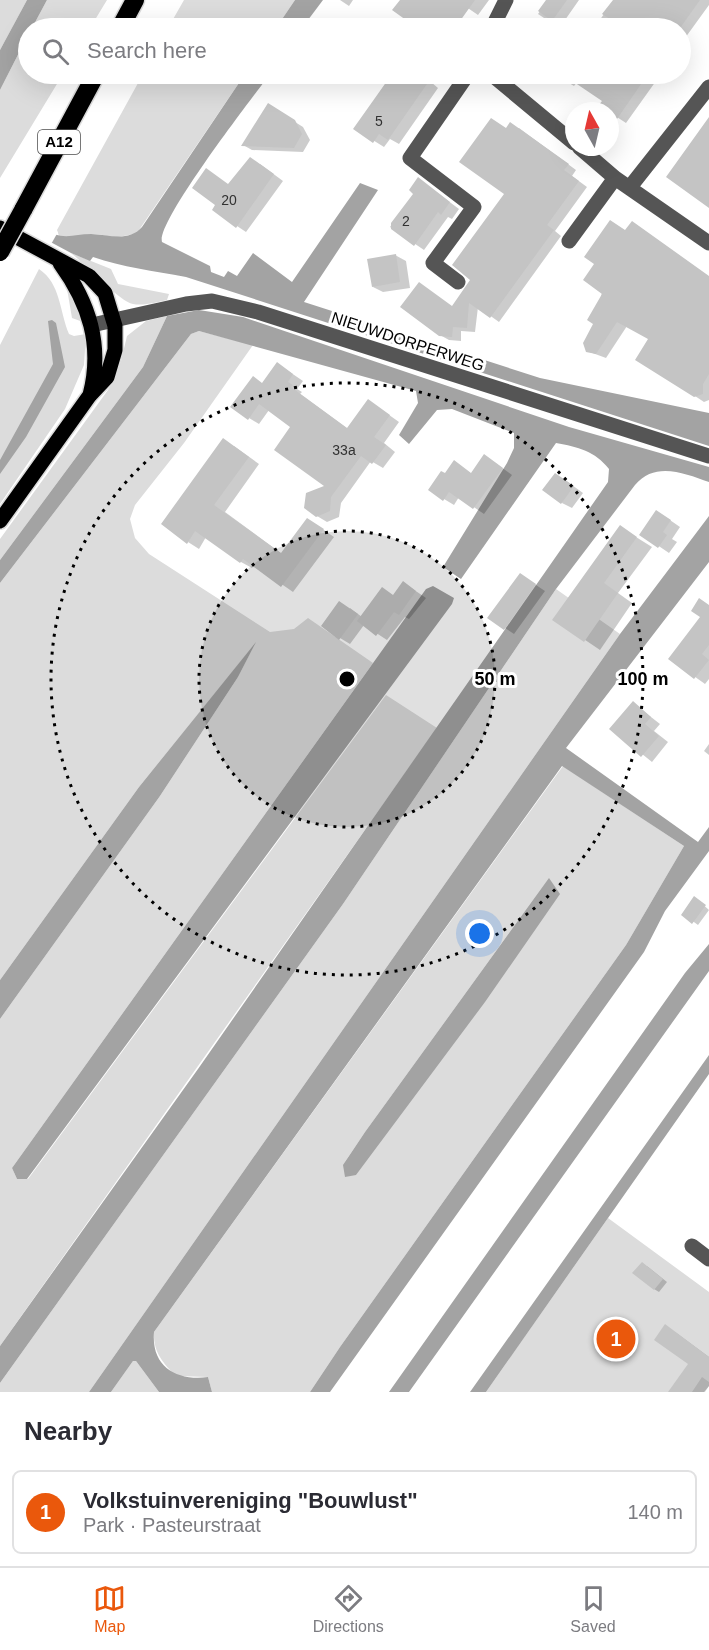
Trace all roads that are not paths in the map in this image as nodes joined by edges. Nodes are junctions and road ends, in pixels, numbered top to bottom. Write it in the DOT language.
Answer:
graph roads {
  1 [pos="135,0"];
  2 [pos="506,0"];
  3 [pos="125,18"];
  4 [pos="497,18"];
  5 [pos="91,84"];
  6 [pos="461,84"];
  7 [pos="503,84"];
  8 [pos="709,87"];
  9 [pos="565,136"];
  10 [pos="589,156"];
  11 [pos="615,178"];
  12 [pos="630,187"];
  13 [pos="0,228"];
  14 [pos="569,241"];
  15 [pos="709,243"];
  16 [pos="0,252"];
  17 [pos="57,259"];
  18 [pos="458,282"];
  19 [pos="114,320"];
  20 [pos="92,325"];
  21 [pos="90,394"];
  22 [pos="709,456"];
  23 [pos="0,521"];
  24 [pos="692,1246"];
  25 [pos="709,1259"];
  1 -- 3 [label="highway"];
  2 -- 4 [label="street"];
  5 -- 16 [label="highway, A12, bridge"];
  6 -- 18 [label="street"];
  7 -- 9 [label="street"];
  8 -- 12 [label="street"];
  10 -- 11 [label="street"];
  11 -- 12 [label="street"];
  11 -- 14 [label="street"];
  12 -- 15 [label="street"];
  13 -- 17 [label="main road"];
  17 -- 19 [label="main road"];
  17 -- 20 [label="main road"];
  19 -- 20 [label="street, NIEUWDORPERWEG"];
  19 -- 21 [label="main road"];
  19 -- 22 [label="street, NIEUWDORPERWEG"];
  20 -- 21 [label="main road"];
  21 -- 23 [label="main road"];
  24 -- 25 [label="street"];
}
